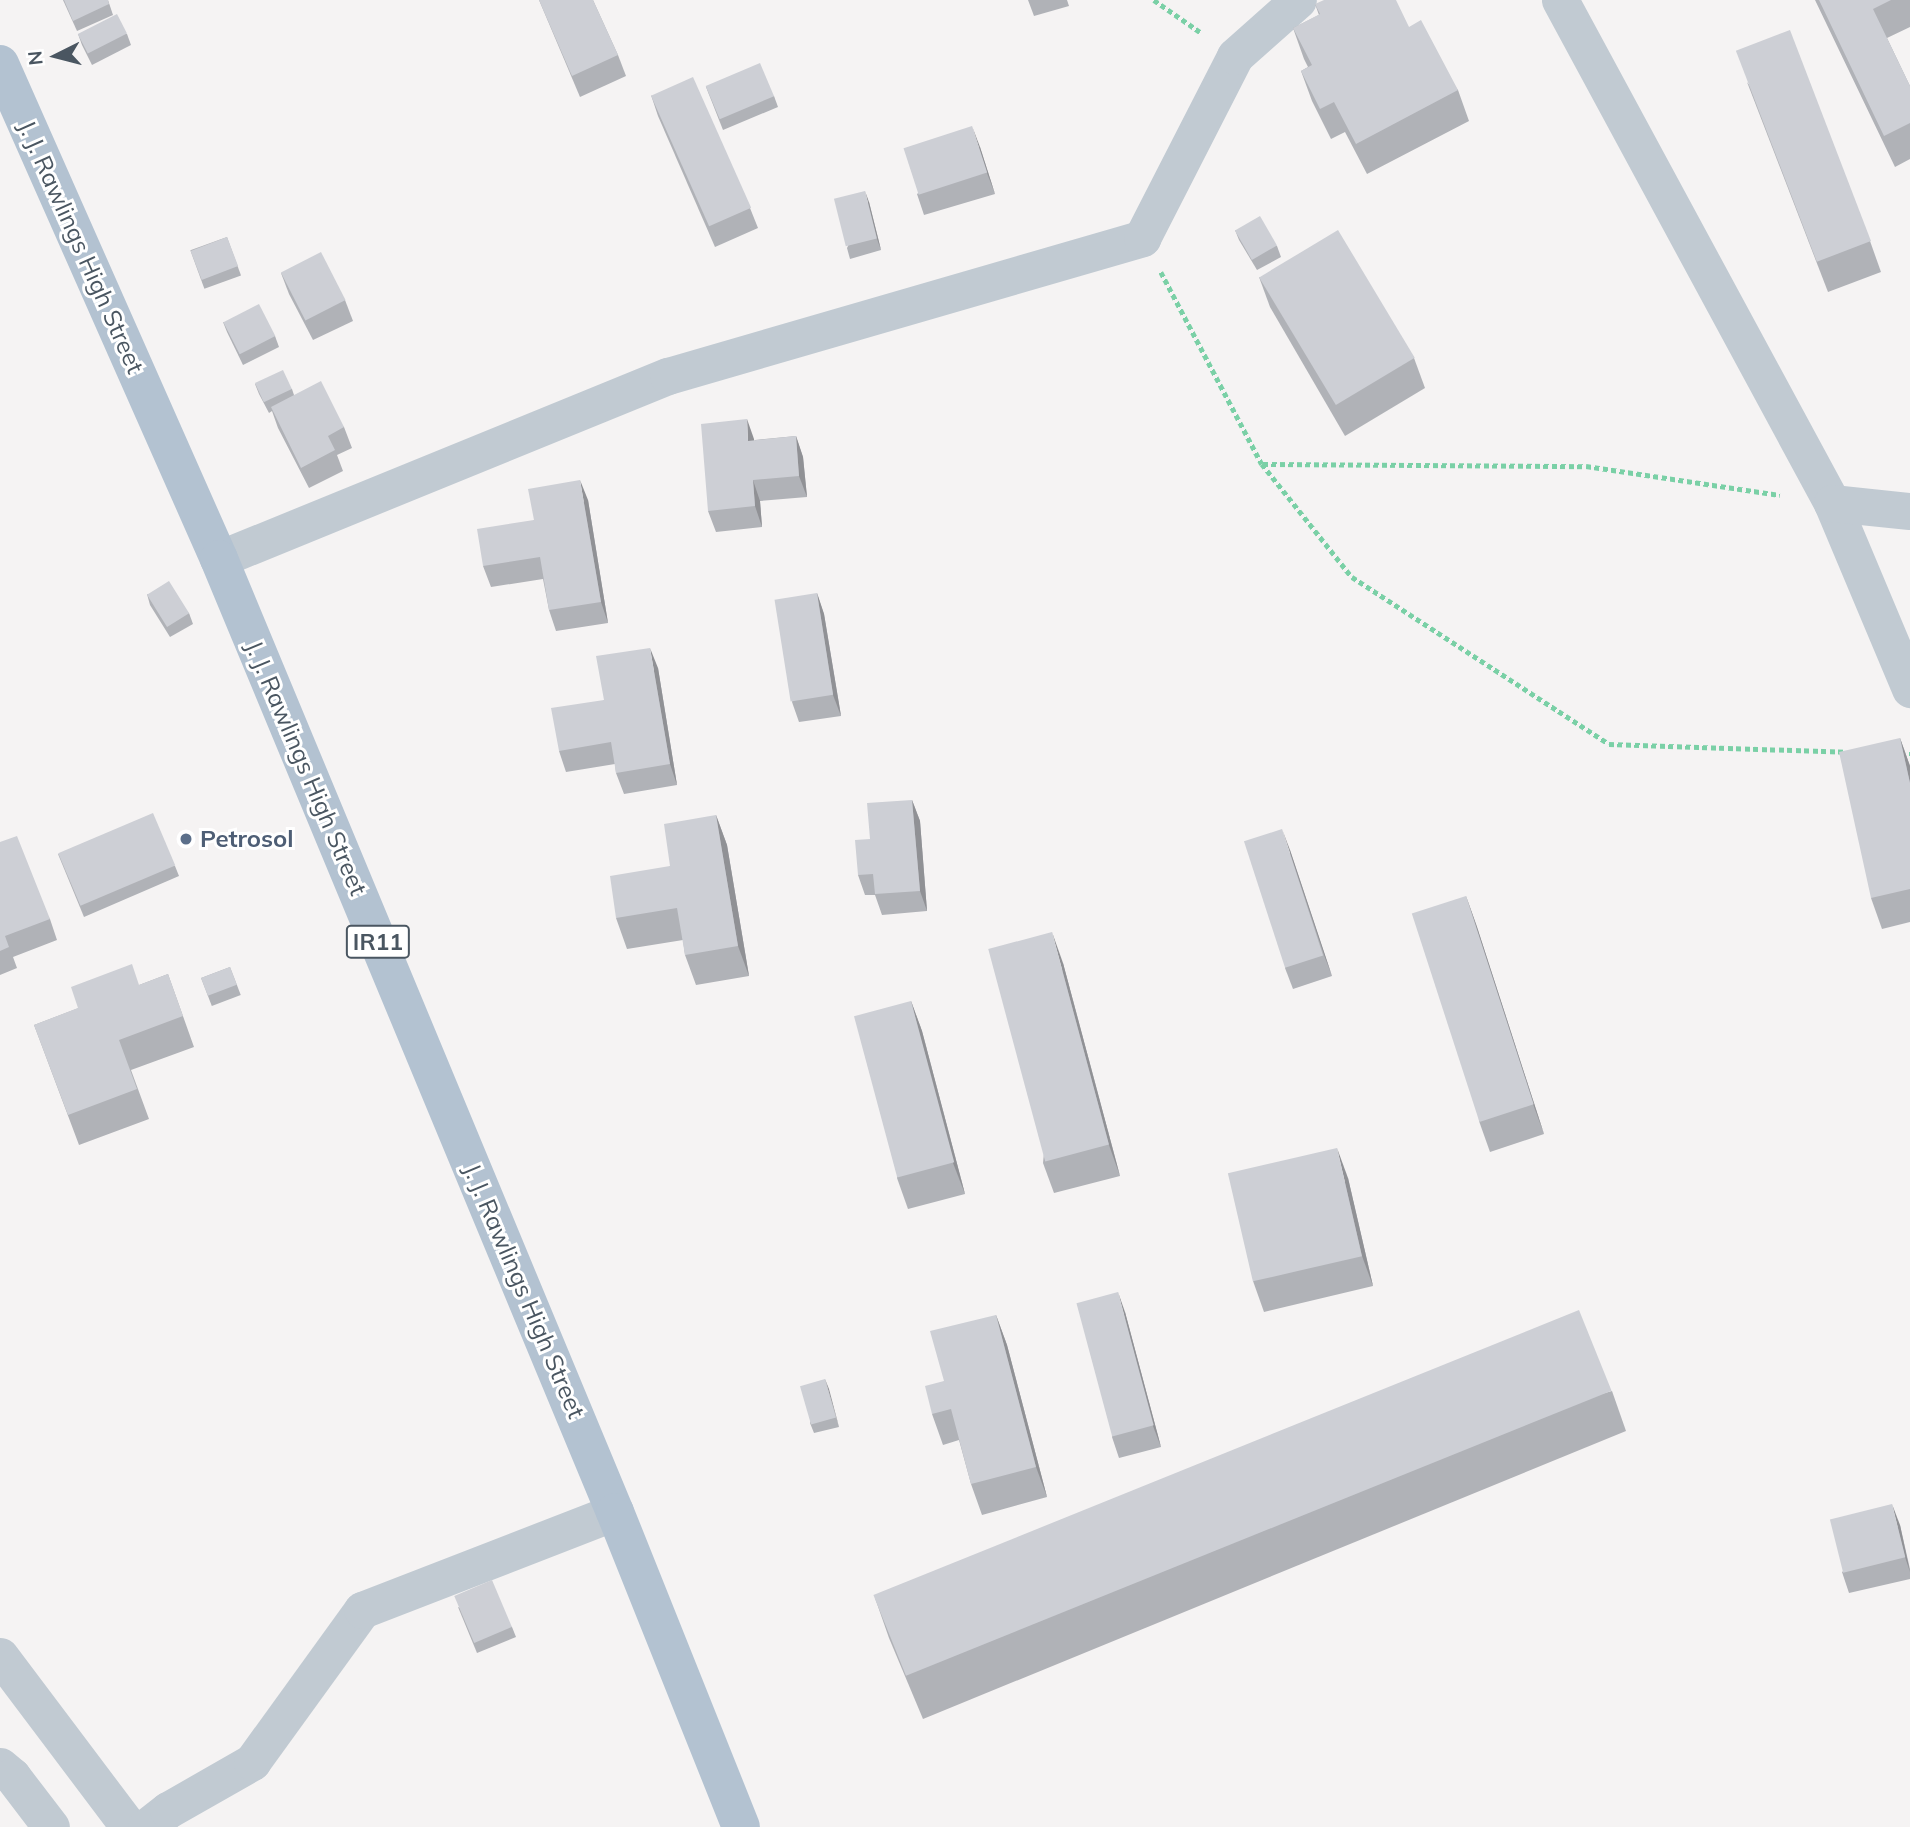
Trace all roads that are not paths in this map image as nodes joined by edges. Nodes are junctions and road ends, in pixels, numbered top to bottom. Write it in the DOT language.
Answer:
graph roads {
  1 [pos="1298,0"];
  2 [pos="1560,0"];
  3 [pos="0,64"];
  4 [pos="1832,503"];
  5 [pos="1910,511"];
  6 [pos="219,559"];
  7 [pos="1910,690"];
  8 [pos="615,1512"];
  9 [pos="0,1656"];
  10 [pos="0,1766"];
  11 [pos="51,1827"];
  12 [pos="129,1827"];
  13 [pos="146,1827"];
  14 [pos="741,1827"];
  1 -- 6 [label="street"];
  2 -- 4 [label="street"];
  3 -- 6 [label="main road, J. J. Rawlings High Street / IR11"];
  4 -- 5 [label="street"];
  4 -- 7 [label="street"];
  6 -- 8 [label="main road, J. J. Rawlings High Street / IR11"];
  8 -- 13 [label="street"];
  8 -- 14 [label="main road, J. J. Rawlings High Street / IR11"];
  9 -- 12 [label="street"];
  10 -- 11 [label="street"];
}
